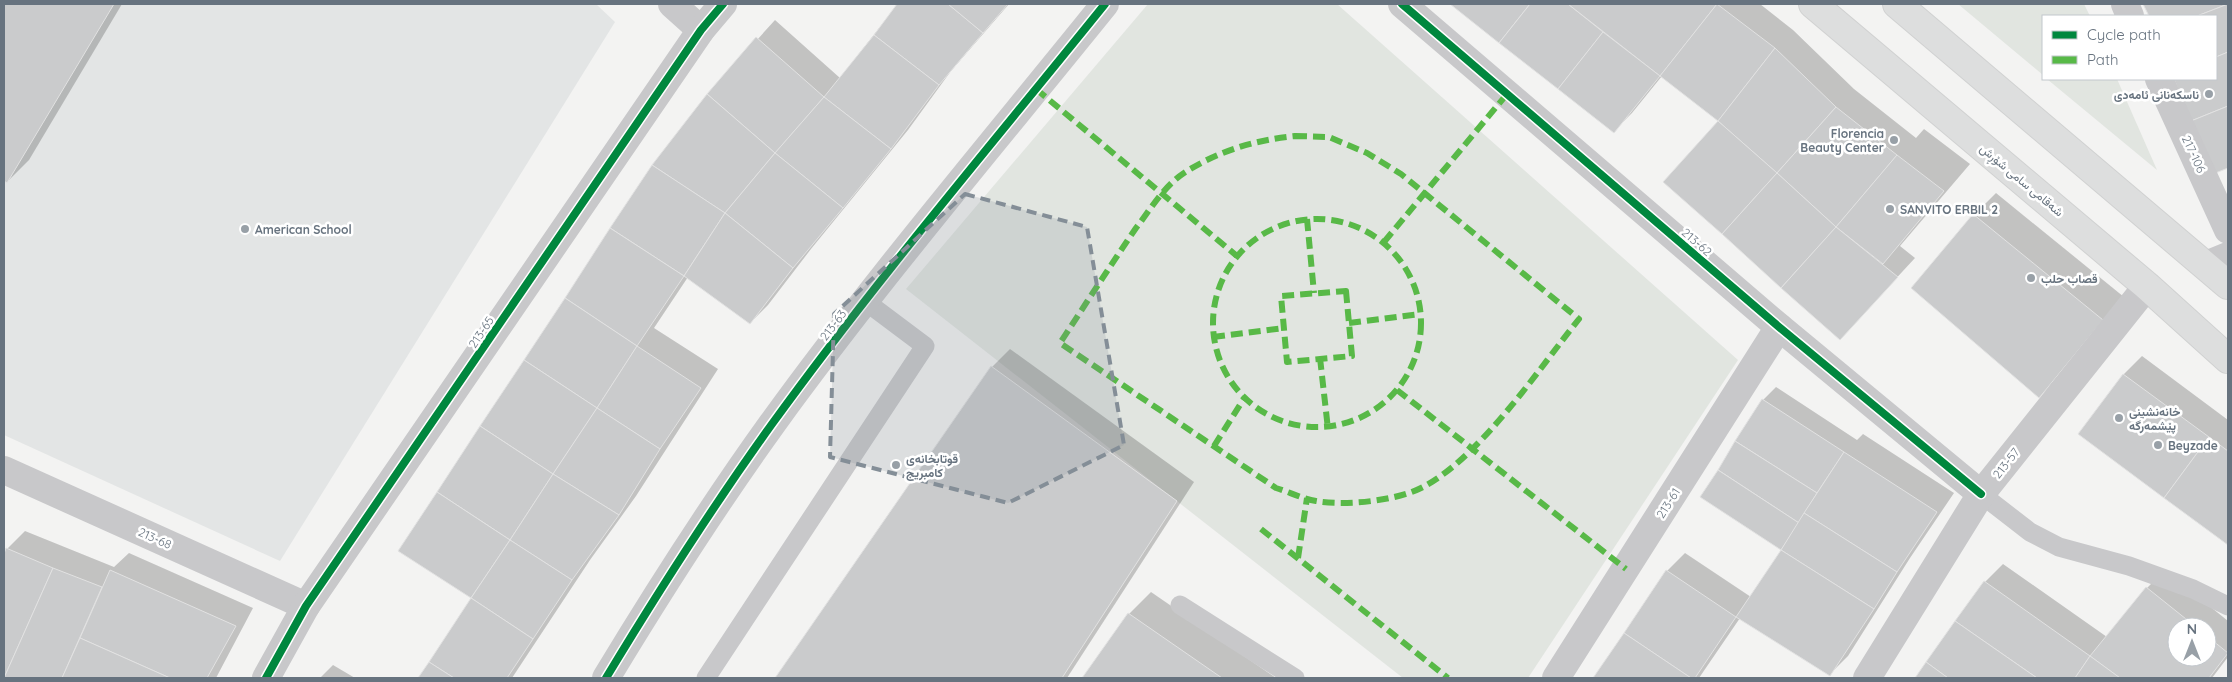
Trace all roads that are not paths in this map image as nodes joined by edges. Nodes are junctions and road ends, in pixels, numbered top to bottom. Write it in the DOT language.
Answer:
graph roads {
  1 [pos="672,4"];
  2 [pos="723,4"];
  3 [pos="1105,4"];
  4 [pos="1402,4"];
  5 [pos="1813,4"];
  6 [pos="1896,4"];
  7 [pos="701,30"];
  8 [pos="2159,80"];
  9 [pos="2228,230"];
  10 [pos="2217,261"];
  11 [pos="2228,285"];
  12 [pos="2147,286"];
  13 [pos="865,301"];
  14 [pos="1779,327"];
  15 [pos="2228,359"];
  16 [pos="4,470"];
  17 [pos="1981,494"];
  18 [pos="1180,605"];
  19 [pos="306,606"];
  20 [pos="2228,606"];
  21 [pos="266,678"];
  22 [pos="606,678"];
  23 [pos="706,678"];
  24 [pos="1295,678"];
  25 [pos="1556,678"];
  26 [pos="1867,678"];
  1 -- 7 [label="street"];
  2 -- 7 [label="street, 213-65"];
  3 -- 13 [label="street, 213-63"];
  4 -- 14 [label="street, 213-62"];
  5 -- 12 [label="main road, شەقامی سامی شۆڕش"];
  6 -- 10 [label="main road"];
  7 -- 19 [label="street, 213-65"];
  8 -- 9 [label="street, 217-106"];
  10 -- 11 [label="main road"];
  12 -- 15 [label="main road, شەقامی سامی شۆڕش"];
  12 -- 17 [label="street, 213-57"];
  13 -- 22 [label="street, 213-63"];
  13 -- 23 [label="lane"];
  14 -- 17 [label="street, 213-62"];
  14 -- 25 [label="street, 213-61"];
  16 -- 19 [label="street, 213-68"];
  17 -- 20 [label="lane"];
  17 -- 26 [label="street, 213-57"];
  18 -- 24 [label="lane"];
  19 -- 21 [label="street, 213-65"];
}
